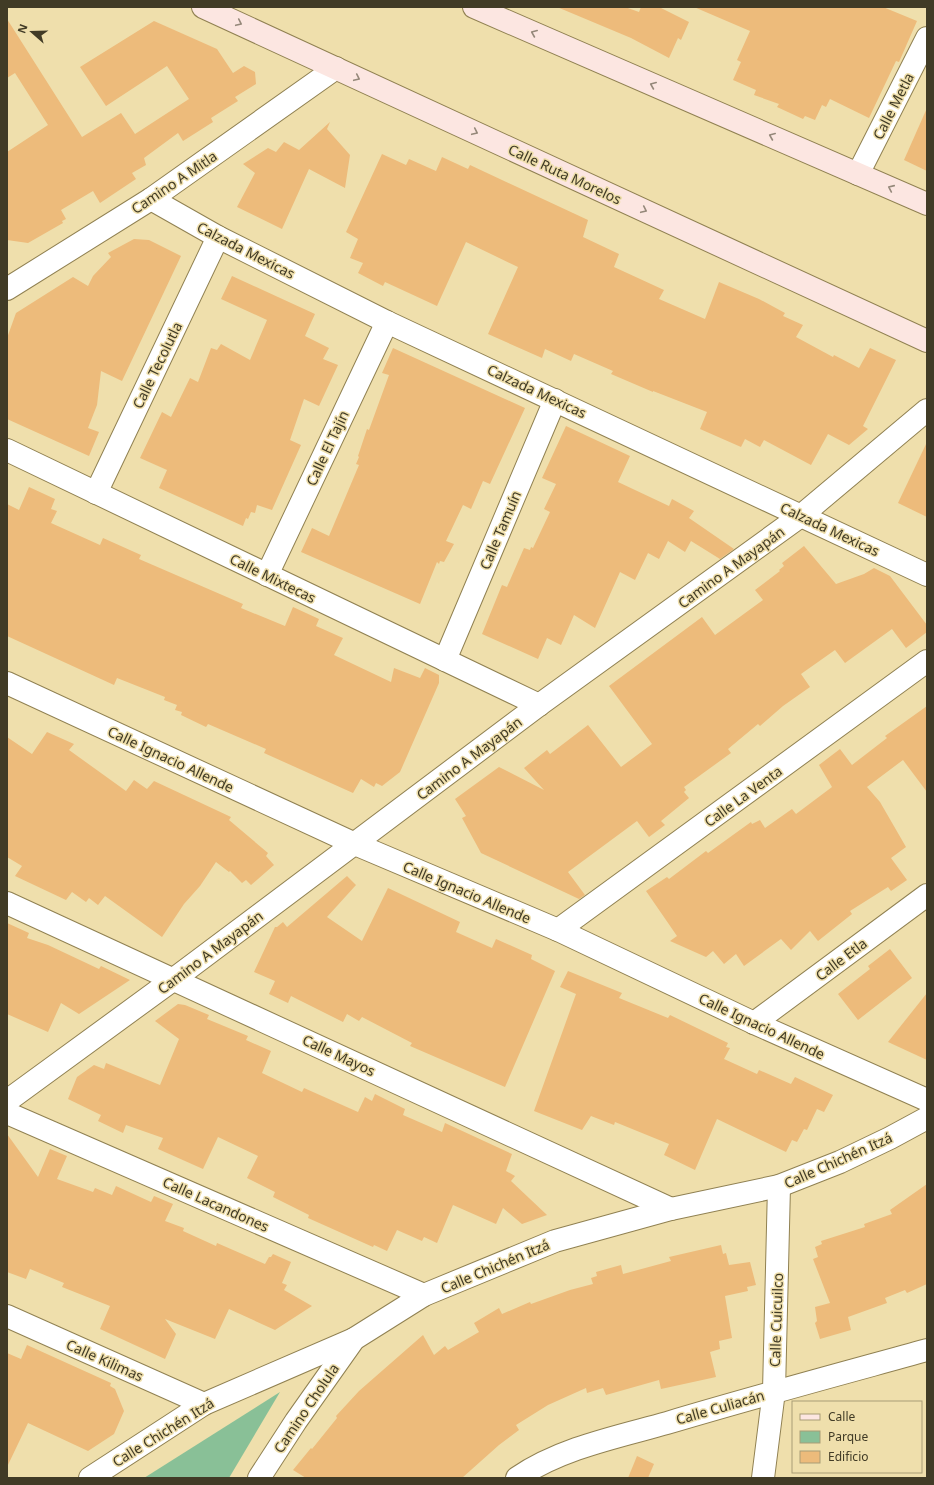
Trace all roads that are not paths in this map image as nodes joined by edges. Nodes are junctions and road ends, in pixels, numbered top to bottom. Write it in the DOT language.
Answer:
graph roads {
  1 [pos="203,7"];
  2 [pos="474,7"];
  3 [pos="927,38"];
  4 [pos="336,68"];
  5 [pos="858,174"];
  6 [pos="151,199"];
  7 [pos="927,204"];
  8 [pos="218,237"];
  9 [pos="7,289"];
  10 [pos="387,322"];
  11 [pos="927,341"];
  12 [pos="555,400"];
  13 [pos="927,410"];
  14 [pos="7,450"];
  15 [pos="96,493"];
  16 [pos="802,515"];
  17 [pos="267,575"];
  18 [pos="927,575"];
  19 [pos="445,660"];
  20 [pos="927,661"];
  21 [pos="7,683"];
  22 [pos="539,705"];
  23 [pos="355,844"];
  24 [pos="927,895"];
  25 [pos="7,903"];
  26 [pos="558,930"];
  27 [pos="174,979"];
  28 [pos="754,1023"];
  29 [pos="927,1100"];
  30 [pos="7,1101"];
  31 [pos="7,1113"];
  32 [pos="927,1118"];
  33 [pos="779,1186"];
  34 [pos="671,1209"];
  35 [pos="424,1295"];
  36 [pos="7,1316"];
  37 [pos="354,1339"];
  38 [pos="927,1350"];
  39 [pos="774,1391"];
  40 [pos="204,1404"];
  41 [pos="90,1478"];
  42 [pos="259,1478"];
  43 [pos="517,1478"];
  44 [pos="763,1478"];
  1 -- 4 [label="main road, Calle Ruta Morelos, one-way"];
  5 -- 2 [label="main road, one-way"];
  3 -- 5 [label="street, Calle Metla"];
  4 -- 6 [label="street, Camino A Mitla"];
  4 -- 11 [label="main road, Calle Ruta Morelos, one-way"];
  7 -- 5 [label="main road, one-way"];
  6 -- 8 [label="street, Calzada Mexicas"];
  6 -- 9 [label="street, Camino A Mitla"];
  8 -- 10 [label="street, Calzada Mexicas"];
  8 -- 15 [label="street, Calle Tecolutla"];
  10 -- 12 [label="street, Calzada Mexicas"];
  10 -- 17 [label="street, Calle El Tajín"];
  12 -- 16 [label="street, Calzada Mexicas"];
  12 -- 19 [label="street, Calle Tamuín"];
  13 -- 16 [label="street, Camino A Mayapán"];
  14 -- 15 [label="street, Calle Mixtecas"];
  15 -- 17 [label="street, Calle Mixtecas"];
  16 -- 18 [label="street, Calzada Mexicas"];
  16 -- 22 [label="street, Camino A Mayapán"];
  17 -- 19 [label="street, Calle Mixtecas"];
  19 -- 22 [label="street, Calle Mixtecas"];
  20 -- 26 [label="street, Calle La Venta"];
  21 -- 23 [label="street, Calle Ignacio Allende"];
  22 -- 23 [label="street, Camino A Mayapán"];
  23 -- 26 [label="street, Calle Ignacio Allende"];
  23 -- 27 [label="street, Camino A Mayapán"];
  24 -- 28 [label="street, Calle Etla"];
  25 -- 27 [label="street, Calle Mayos"];
  26 -- 28 [label="street, Calle Ignacio Allende"];
  27 -- 30 [label="street, Camino A Mayapán"];
  27 -- 34 [label="street, Calle Mayos"];
  28 -- 29 [label="street, Calle Ignacio Allende"];
  31 -- 35 [label="street, Calle Lacandones"];
  32 -- 33 [label="street, Calle Chichén Itzá"];
  33 -- 34 [label="street, Calle Chichén Itzá"];
  33 -- 39 [label="street, Calle Cuicuilco"];
  34 -- 35 [label="street, Calle Chichén Itzá"];
  35 -- 37 [label="street, Calle Chichén Itzá"];
  36 -- 40 [label="street, Calle Kilimas"];
  37 -- 40 [label="street, Calle Chichén Itzá"];
  37 -- 42 [label="street, Camino Cholula"];
  38 -- 39 [label="street, Calle Culiacán"];
  39 -- 43 [label="street, Calle Culiacán"];
  39 -- 44 [label="street, Calle Cuicuilco"];
  40 -- 41 [label="street, Calle Chichén Itzá"];
}
